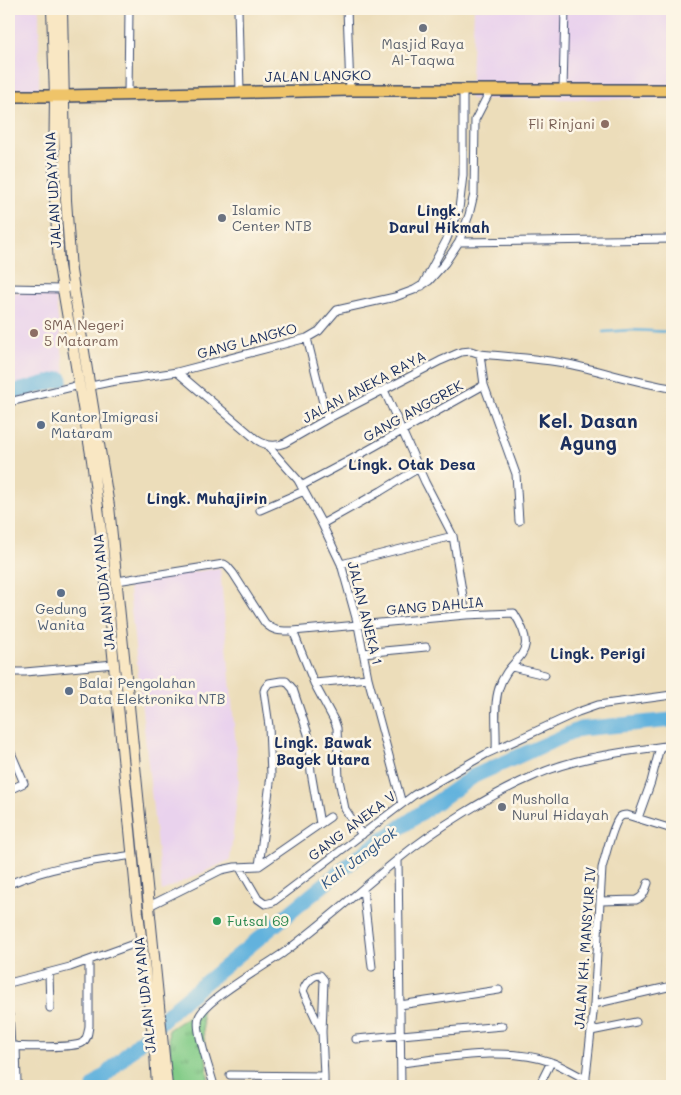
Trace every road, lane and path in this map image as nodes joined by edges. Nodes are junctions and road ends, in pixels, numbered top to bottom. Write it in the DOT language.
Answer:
graph roads {
  1 [pos="52,9"];
  2 [pos="62,9"];
  3 [pos="130,9"];
  4 [pos="238,9"];
  5 [pos="347,9"];
  6 [pos="565,9"];
  7 [pos="463,89"];
  8 [pos="491,89"];
  9 [pos="350,90"];
  10 [pos="563,90"];
  11 [pos="672,90"];
  12 [pos="240,92"];
  13 [pos="128,95"];
  14 [pos="9,96"];
  15 [pos="59,96"];
  16 [pos="672,239"];
  17 [pos="458,242"];
  18 [pos="422,286"];
  19 [pos="74,287"];
  20 [pos="9,288"];
  21 [pos="62,289"];
  22 [pos="77,305"];
  23 [pos="66,308"];
  24 [pos="307,338"];
  25 [pos="480,354"];
  26 [pos="82,368"];
  27 [pos="177,372"];
  28 [pos="85,384"];
  29 [pos="484,385"];
  30 [pos="672,388"];
  31 [pos="384,390"];
  32 [pos="9,402"];
  33 [pos="328,419"];
  34 [pos="402,431"];
  35 [pos="267,445"];
  36 [pos="419,468"];
  37 [pos="302,488"];
  38 [pos="260,510"];
  39 [pos="519,521"];
  40 [pos="322,524"];
  41 [pos="453,536"];
  42 [pos="341,564"];
  43 [pos="117,581"];
  44 [pos="466,615"];
  45 [pos="358,625"];
  46 [pos="293,631"];
  47 [pos="426,647"];
  48 [pos="363,653"];
  49 [pos="114,664"];
  50 [pos="512,667"];
  51 [pos="9,672"];
  52 [pos="545,675"];
  53 [pos="368,678"];
  54 [pos="314,683"];
  55 [pos="672,695"];
  56 [pos="672,745"];
  57 [pos="660,747"];
  58 [pos="9,748"];
  59 [pos="496,749"];
  60 [pos="9,790"];
  61 [pos="402,804"];
  62 [pos="330,817"];
  63 [pos="638,818"];
  64 [pos="320,824"];
  65 [pos="672,828"];
  66 [pos="142,834"];
  67 [pos="362,835"];
  68 [pos="131,836"];
  69 [pos="133,855"];
  70 [pos="398,860"];
  71 [pos="259,866"];
  72 [pos="240,868"];
  73 [pos="648,883"];
  74 [pos="9,884"];
  75 [pos="363,889"];
  76 [pos="601,901"];
  77 [pos="149,906"];
  78 [pos="142,941"];
  79 [pos="89,961"];
  80 [pos="372,968"];
  81 [pos="49,973"];
  82 [pos="9,983"];
  83 [pos="672,986"];
  84 [pos="499,990"];
  85 [pos="594,1004"];
  86 [pos="400,1005"];
  87 [pos="50,1008"];
  88 [pos="9,1015"];
  89 [pos="636,1022"];
  90 [pos="503,1026"];
  91 [pos="591,1031"];
  92 [pos="322,1032"];
  93 [pos="401,1034"];
  94 [pos="356,1039"];
  95 [pos="16,1046"];
  96 [pos="160,1052"];
  97 [pos="551,1062"];
  98 [pos="402,1063"];
  99 [pos="230,1075"];
  100 [pos="324,1076"];
  101 [pos="585,1083"];
  102 [pos="9,1084"];
  103 [pos="16,1085"];
  104 [pos="157,1086"];
  105 [pos="167,1086"];
  106 [pos="214,1086"];
  107 [pos="324,1086"];
  108 [pos="402,1086"];
  109 [pos="539,1086"];
  1 -- 15 [label="main road"];
  2 -- 15 [label="main road"];
  3 -- 13 [label="street"];
  4 -- 12 [label="street"];
  5 -- 9 [label="street"];
  6 -- 10 [label="street"];
  7 -- 8 [label="main road, JALAN LANGKO"];
  7 -- 9 [label="main road, JALAN LANGKO"];
  7 -- 18 [label="street"];
  8 -- 10 [label="main road, JALAN LANGKO"];
  8 -- 17 [label="street, GANG LANGKO"];
  9 -- 12 [label="main road, JALAN LANGKO"];
  10 -- 11 [label="main road, JALAN LANGKO"];
  12 -- 13 [label="main road, JALAN LANGKO"];
  13 -- 15 [label="main road, JALAN LANGKO"];
  14 -- 15 [label="main road, JALAN LANGKO"];
  15 -- 19 [label="main road, JALAN UDAYANA"];
  15 -- 21 [label="main road, JALAN UDAYANA"];
  16 -- 17 [label="street"];
  17 -- 18 [label="street, GANG LANGKO"];
  18 -- 24 [label="street, GANG LANGKO"];
  19 -- 21 [label="street"];
  19 -- 22 [label="main road, JALAN UDAYANA"];
  20 -- 21 [label="street"];
  21 -- 23 [label="main road, JALAN UDAYANA"];
  22 -- 23 [label="main road"];
  22 -- 26 [label="main road, JALAN UDAYANA"];
  23 -- 26 [label="main road, JALAN UDAYANA"];
  24 -- 27 [label="street, GANG LANGKO"];
  24 -- 33 [label="street"];
  25 -- 29 [label="street"];
  25 -- 30 [label="street, JALAN ANEKA RAYA"];
  25 -- 31 [label="street, JALAN ANEKA RAYA"];
  26 -- 28 [label="main road, JALAN UDAYANA"];
  27 -- 28 [label="street"];
  27 -- 35 [label="street"];
  28 -- 32 [label="street"];
  28 -- 43 [label="main road, JALAN UDAYANA"];
  28 -- 49 [label="main road, JALAN UDAYANA"];
  29 -- 34 [label="street, GANG ANGGREK"];
  29 -- 39 [label="street"];
  31 -- 33 [label="street, JALAN ANEKA RAYA"];
  31 -- 34 [label="street"];
  33 -- 35 [label="street, JALAN ANEKA RAYA"];
  34 -- 36 [label="street"];
  34 -- 37 [label="street, GANG ANGGREK"];
  35 -- 37 [label="street, JALAN ANEKA 1"];
  36 -- 40 [label="street"];
  36 -- 41 [label="street"];
  37 -- 38 [label="street, GANG ANGGREK"];
  37 -- 40 [label="street, JALAN ANEKA 1"];
  40 -- 42 [label="street, JALAN ANEKA 1"];
  41 -- 42 [label="street"];
  41 -- 44 [label="street"];
  42 -- 45 [label="street, JALAN ANEKA 1"];
  43 -- 46 [label="street, GANG DAHLIA"];
  43 -- 66 [label="main road, JALAN UDAYANA"];
  44 -- 45 [label="street, GANG DAHLIA"];
  44 -- 50 [label="street, GANG DAHLIA"];
  45 -- 46 [label="street, GANG DAHLIA"];
  45 -- 48 [label="street, JALAN ANEKA 1"];
  46 -- 54 [label="street"];
  47 -- 48 [label="street"];
  48 -- 53 [label="street, JALAN ANEKA 1"];
  49 -- 51 [label="street"];
  49 -- 68 [label="main road, JALAN UDAYANA"];
  50 -- 52 [label="street"];
  50 -- 59 [label="street"];
  53 -- 54 [label="street"];
  53 -- 61 [label="street, JALAN ANEKA 1"];
  54 -- 67 [label="street"];
  55 -- 59 [label="street, GANG ANEKA V"];
  56 -- 57 [label="street"];
  57 -- 63 [label="street"];
  57 -- 70 [label="street"];
  58 -- 60 [label="street"];
  59 -- 61 [label="street, GANG ANEKA V"];
  61 -- 67 [label="street, GANG ANEKA V"];
  62 -- 64 [label="street"];
  63 -- 65 [label="street"];
  63 -- 76 [label="street, JALAN KH. MANSYUR IV"];
  64 -- 71 [label="street"];
  64 -- 71 [label="street"];
  66 -- 68 [label="main road"];
  66 -- 77 [label="main road, JALAN UDAYANA"];
  67 -- 72 [label="street, GANG ANEKA V"];
  68 -- 69 [label="main road, JALAN UDAYANA"];
  69 -- 74 [label="street"];
  69 -- 78 [label="main road, JALAN UDAYANA"];
  70 -- 75 [label="street"];
  70 -- 86 [label="street"];
  71 -- 72 [label="street"];
  72 -- 77 [label="street"];
  73 -- 76 [label="street"];
  75 -- 80 [label="street"];
  75 -- 106 [label="street"];
  76 -- 85 [label="street, JALAN KH. MANSYUR IV"];
  77 -- 96 [label="main road, JALAN UDAYANA"];
  78 -- 79 [label="street"];
  78 -- 96 [label="main road, JALAN UDAYANA"];
  79 -- 81 [label="street"];
  79 -- 95 [label="street"];
  81 -- 82 [label="street"];
  81 -- 87 [label="street"];
  83 -- 85 [label="street"];
  84 -- 86 [label="street"];
  85 -- 91 [label="street, JALAN KH. MANSYUR IV"];
  86 -- 93 [label="street"];
  88 -- 95 [label="street"];
  89 -- 91 [label="street"];
  90 -- 93 [label="street"];
  91 -- 101 [label="street, JALAN KH. MANSYUR IV"];
  92 -- 92 [label="street"];
  92 -- 100 [label="street"];
  93 -- 94 [label="street"];
  93 -- 98 [label="street"];
  95 -- 103 [label="street"];
  96 -- 104 [label="main road, JALAN UDAYANA"];
  96 -- 105 [label="main road, JALAN UDAYANA"];
  97 -- 98 [label="street"];
  97 -- 101 [label="street"];
  97 -- 109 [label="street"];
  98 -- 108 [label="street"];
  99 -- 100 [label="street"];
  100 -- 107 [label="street"];
  102 -- 103 [label="street"];
}
